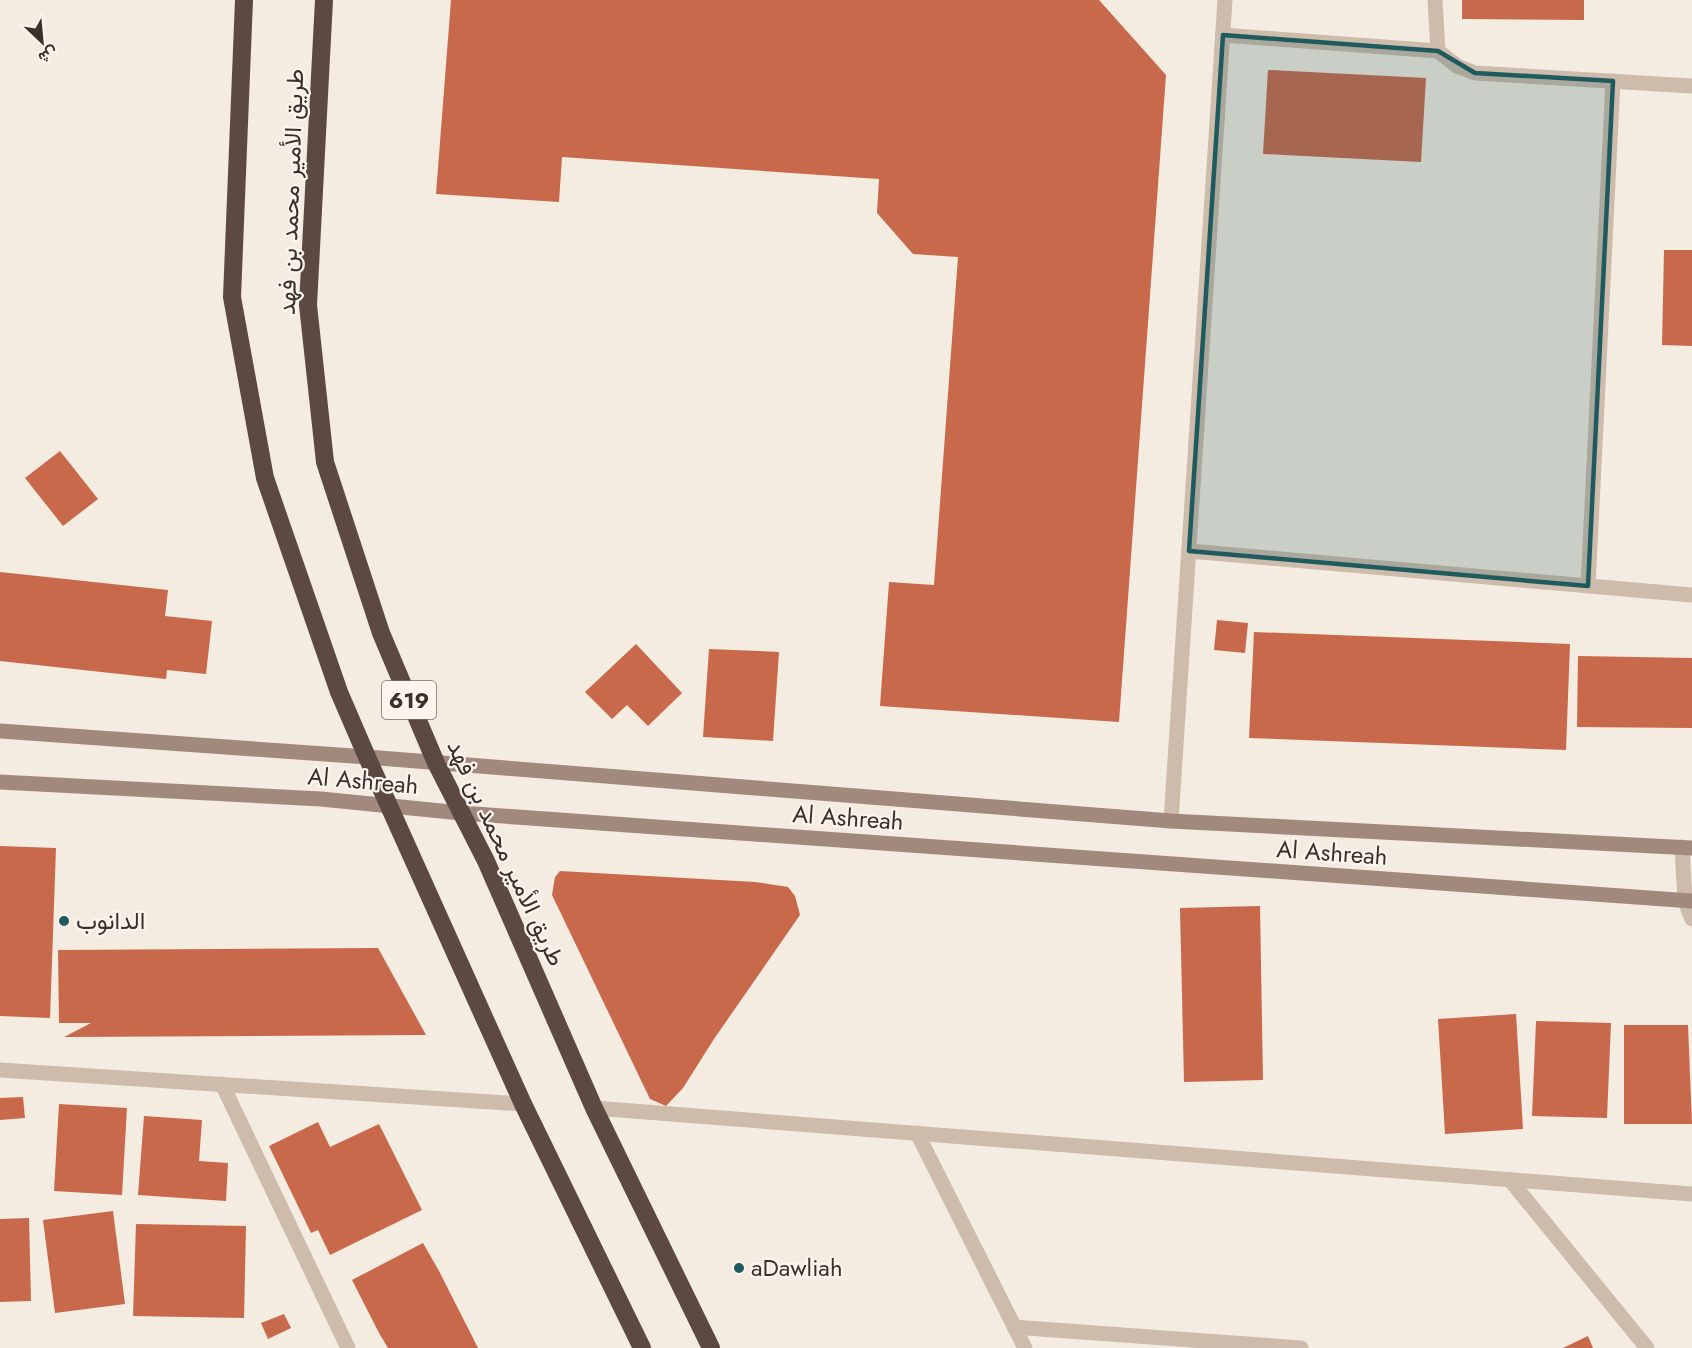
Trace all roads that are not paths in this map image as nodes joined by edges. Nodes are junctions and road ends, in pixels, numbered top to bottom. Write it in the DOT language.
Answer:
graph roads {
  1 [pos="244,0"];
  2 [pos="324,0"];
  3 [pos="1225,0"];
  4 [pos="1435,0"];
  5 [pos="1223,35"];
  6 [pos="1438,51"];
  7 [pos="1613,81"];
  8 [pos="1692,86"];
  9 [pos="1189,551"];
  10 [pos="1588,586"];
  11 [pos="1692,595"];
  12 [pos="0,732"];
  13 [pos="367,757"];
  14 [pos="436,763"];
  15 [pos="0,782"];
  16 [pos="389,806"];
  17 [pos="460,813"];
  18 [pos="1170,821"];
  19 [pos="1687,847"];
  20 [pos="1688,901"];
  21 [pos="1692,919"];
  22 [pos="0,1070"];
  23 [pos="222,1084"];
  24 [pos="523,1104"];
  25 [pos="594,1108"];
  26 [pos="917,1133"];
  27 [pos="1510,1180"];
  28 [pos="1692,1194"];
  29 [pos="1014,1326"];
  30 [pos="348,1348"];
  31 [pos="642,1348"];
  32 [pos="711,1348"];
  33 [pos="1025,1348"];
  34 [pos="1301,1348"];
  35 [pos="1647,1348"];
  1 -- 13 [label="highway, 619"];
  2 -- 14 [label="highway, طريق الأمير محمد بن فهد / 619"];
  3 -- 5 [label="street"];
  4 -- 6 [label="street"];
  5 -- 6 [label="street"];
  5 -- 9 [label="street"];
  6 -- 7 [label="street"];
  7 -- 8 [label="street"];
  7 -- 10 [label="street"];
  9 -- 10 [label="street"];
  9 -- 18 [label="street"];
  10 -- 11 [label="street"];
  12 -- 13 [label="street"];
  13 -- 14 [label="street"];
  13 -- 16 [label="highway, 619"];
  14 -- 17 [label="highway, طريق الأمير محمد بن فهد / 619"];
  14 -- 18 [label="street"];
  15 -- 16 [label="street, Al Ashreah"];
  16 -- 17 [label="street, Al Ashreah"];
  16 -- 24 [label="highway, 619"];
  17 -- 20 [label="street, Al Ashreah"];
  17 -- 25 [label="highway, طريق الأمير محمد بن فهد / 619"];
  18 -- 19 [label="street"];
  19 -- 20 [label="street"];
  20 -- 21 [label="street"];
  22 -- 23 [label="street"];
  23 -- 24 [label="street"];
  23 -- 30 [label="street"];
  24 -- 31 [label="highway, 619"];
  25 -- 26 [label="street"];
  25 -- 32 [label="highway, طريق الأمير محمد بن فهد / 619"];
  26 -- 27 [label="street"];
  26 -- 29 [label="street"];
  27 -- 28 [label="street"];
  27 -- 35 [label="street"];
  29 -- 33 [label="street"];
  29 -- 34 [label="street"];
}
